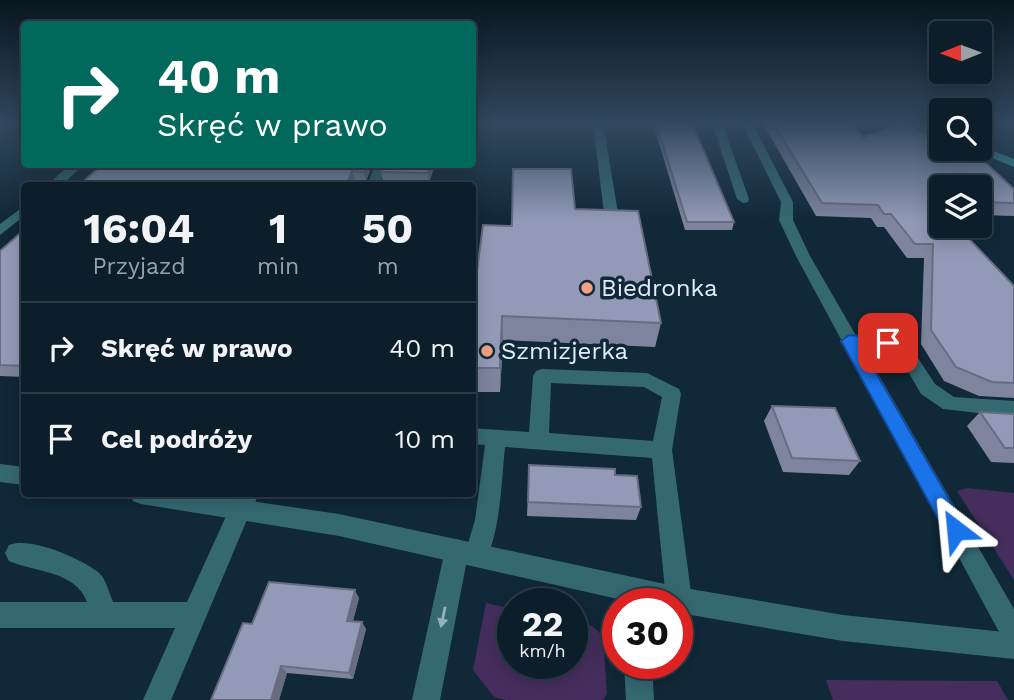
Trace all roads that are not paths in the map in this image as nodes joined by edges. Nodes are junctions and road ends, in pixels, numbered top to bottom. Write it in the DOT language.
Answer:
graph roads {
  1 [pos="603,156"];
  2 [pos="728,156"];
  3 [pos="764,156"];
  4 [pos="995,156"];
  5 [pos="1014,163"];
  6 [pos="73,168"];
  7 [pos="58,182"];
  8 [pos="743,199"];
  9 [pos="21,213"];
  10 [pos="611,213"];
  11 [pos="0,231"];
  12 [pos="849,341"];
  13 [pos="1014,409"];
  14 [pos="476,436"];
  15 [pos="496,438"];
  16 [pos="539,441"];
  17 [pos="662,450"];
  18 [pos="0,473"];
  19 [pos="21,476"];
  20 [pos="185,497"];
  21 [pos="244,501"];
  22 [pos="17,553"];
  23 [pos="467,553"];
  24 [pos="604,588"];
  25 [pos="678,588"];
  26 [pos="693,602"];
  27 [pos="0,615"];
  28 [pos="105,615"];
  29 [pos="193,615"];
  30 [pos="1014,634"];
  31 [pos="1014,646"];
  32 [pos="639,679"];
  33 [pos="157,700"];
  34 [pos="426,700"];
  35 [pos="640,700"];
  1 -- 10 [label="street"];
  2 -- 8 [label="street"];
  3 -- 12 [label="street"];
  4 -- 5 [label="main road"];
  6 -- 7 [label="street"];
  9 -- 11 [label="street"];
  12 -- 13 [label="street"];
  12 -- 30 [label="street"];
  14 -- 15 [label="street"];
  15 -- 16 [label="street"];
  15 -- 23 [label="street"];
  16 -- 17 [label="street"];
  16 -- 17 [label="street"];
  17 -- 25 [label="street"];
  18 -- 19 [label="street"];
  20 -- 21 [label="street"];
  21 -- 23 [label="street"];
  21 -- 29 [label="street"];
  22 -- 28 [label="street"];
  23 -- 24 [label="street"];
  23 -- 34 [label="street, one-way"];
  26 -- 31 [label="street"];
  27 -- 28 [label="street"];
  28 -- 29 [label="street"];
  29 -- 33 [label="street"];
  32 -- 35 [label="street"];
}
